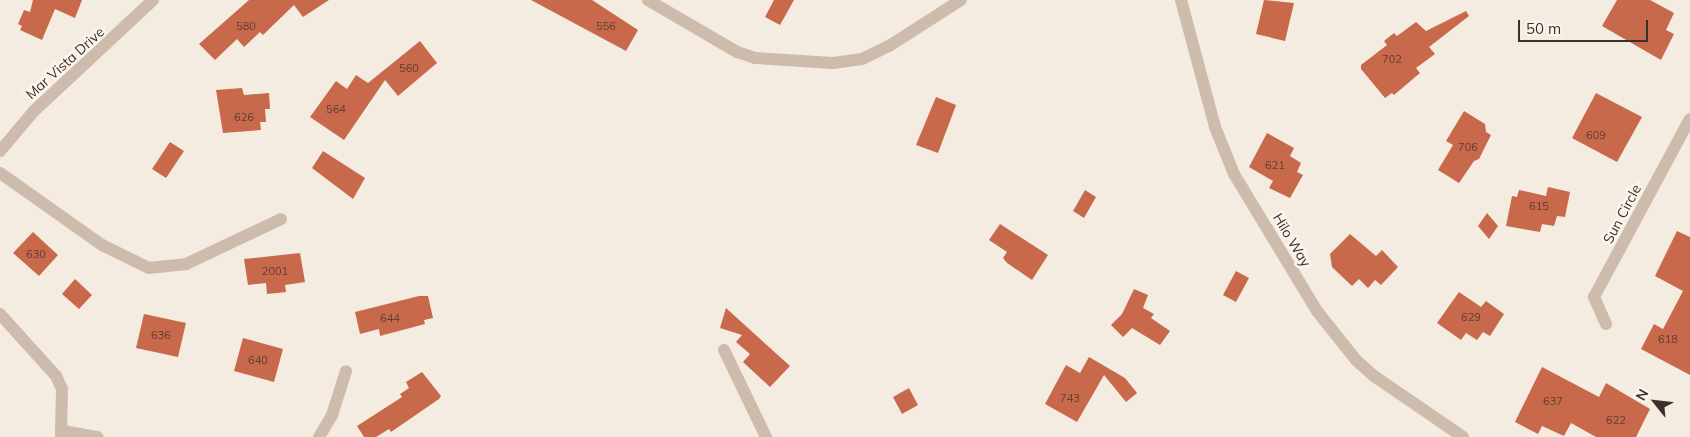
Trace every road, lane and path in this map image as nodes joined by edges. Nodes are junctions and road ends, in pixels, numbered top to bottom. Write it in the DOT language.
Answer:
graph roads {
  1 [pos="153,0"];
  2 [pos="648,0"];
  3 [pos="961,0"];
  4 [pos="1180,0"];
  5 [pos="1690,119"];
  6 [pos="0,151"];
  7 [pos="0,173"];
  8 [pos="281,219"];
  9 [pos="0,314"];
  10 [pos="1606,324"];
  11 [pos="724,350"];
  12 [pos="346,371"];
  13 [pos="62,434"];
  14 [pos="97,437"];
  15 [pos="319,437"];
  16 [pos="766,437"];
  17 [pos="1463,437"];
  1 -- 6 [label="street, Mar Vista Drive"];
  2 -- 3 [label="street"];
  4 -- 17 [label="street, Hilo Way"];
  5 -- 10 [label="street, Sun Circle"];
  7 -- 8 [label="street"];
  9 -- 13 [label="street"];
  11 -- 16 [label="street"];
  12 -- 15 [label="street"];
  13 -- 14 [label="street"];
}
